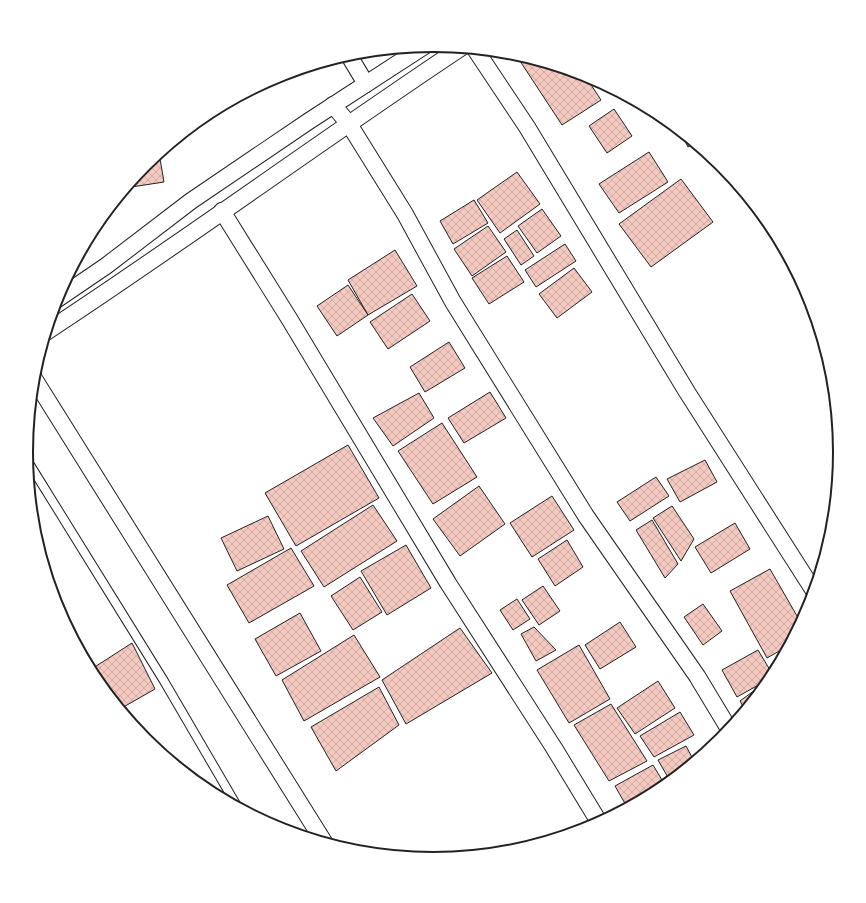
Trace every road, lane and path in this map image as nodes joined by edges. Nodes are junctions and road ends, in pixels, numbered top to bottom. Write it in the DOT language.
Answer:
graph roads {
  1 [pos="415,52"];
  2 [pos="455,52"];
  3 [pos="478,54"];
  4 [pos="351,60"];
  5 [pos="366,84"];
  6 [pos="334,105"];
  7 [pos="349,124"];
  8 [pos="222,211"];
  9 [pos="65,294"];
  10 [pos="53,328"];
  11 [pos="39,386"];
  12 [pos="34,471"];
  13 [pos="810,585"];
  14 [pos="726,724"];
  15 [pos="232,797"];
  16 [pos="595,817"];
  17 [pos="320,835"];
  1 -- 5 [label="street"];
  2 -- 7 [label="street"];
  3 -- 13 [label="street"];
  4 -- 5 [label="street"];
  5 -- 6 [label="street"];
  6 -- 7 [label="street"];
  6 -- 9 [label="street"];
  7 -- 8 [label="street"];
  7 -- 14 [label="street"];
  8 -- 10 [label="street"];
  8 -- 16 [label="street"];
  11 -- 17 [label="street"];
  12 -- 15 [label="lane"];
}
